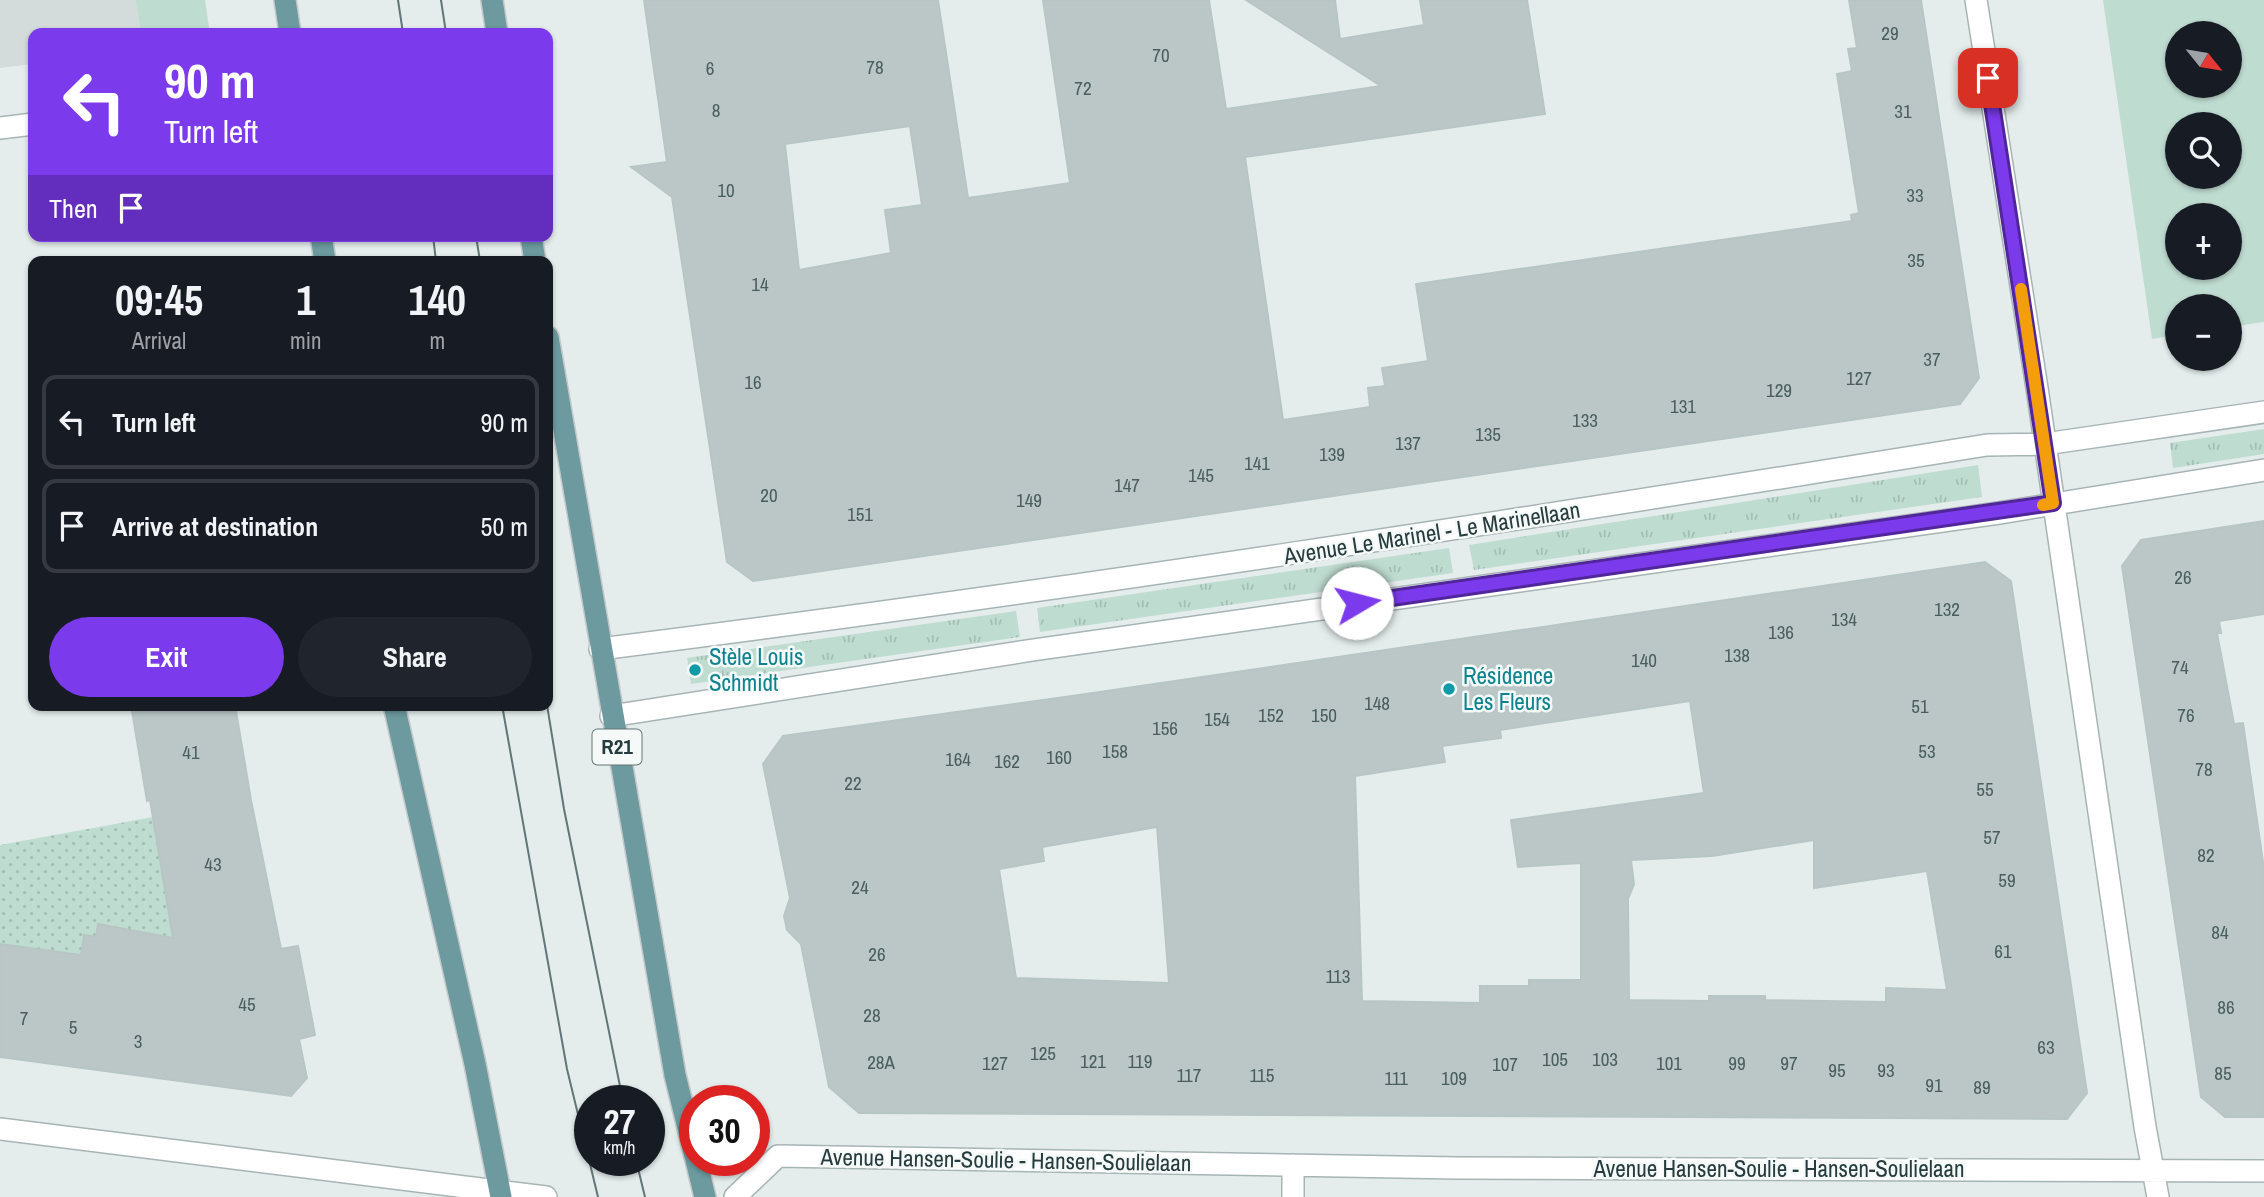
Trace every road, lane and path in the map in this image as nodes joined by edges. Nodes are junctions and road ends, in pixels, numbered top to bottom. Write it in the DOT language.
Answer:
graph roads {
  1 [pos="285,0"];
  2 [pos="492,0"];
  3 [pos="1976,0"];
  4 [pos="289,28"];
  5 [pos="496,28"];
  6 [pos="28,125"];
  7 [pos="0,128"];
  8 [pos="553,367"];
  9 [pos="2264,412"];
  10 [pos="2045,443"];
  11 [pos="2264,470"];
  12 [pos="2053,503"];
  13 [pos="600,649"];
  14 [pos="395,711"];
  15 [pos="611,716"];
  16 [pos="679,1092"];
  17 [pos="0,1129"];
  18 [pos="1293,1165"];
  19 [pos="2153,1170"];
  20 [pos="2264,1171"];
  21 [pos="700,1176"];
  22 [pos="501,1194"];
  23 [pos="546,1197"];
  24 [pos="705,1197"];
  25 [pos="735,1197"];
  26 [pos="1293,1197"];
  27 [pos="2158,1197"];
  1 -- 4 [label="main road"];
  2 -- 5 [label="main road"];
  3 -- 10 [label="street"];
  6 -- 7 [label="street"];
  8 -- 13 [label="main road, R21"];
  9 -- 10 [label="street, Avenue Le Marinel - Le Marinellaan"];
  10 -- 12 [label="street"];
  10 -- 13 [label="street, Avenue Le Marinel - Le Marinellaan"];
  11 -- 12 [label="street"];
  12 -- 15 [label="street"];
  12 -- 19 [label="street"];
  13 -- 15 [label="main road, R21"];
  14 -- 22 [label="main road"];
  15 -- 16 [label="main road, R21"];
  17 -- 22 [label="street"];
  18 -- 19 [label="street, Avenue Hansen-Soulie - Hansen-Soulielaan"];
  18 -- 25 [label="street, Avenue Hansen-Soulie - Hansen-Soulielaan"];
  18 -- 26 [label="street"];
  19 -- 20 [label="street, Avenue Hansen-Soulie - Hansen-Soulielaan"];
  19 -- 27 [label="street"];
  21 -- 24 [label="main road, R21"];
  22 -- 23 [label="street"];
}
